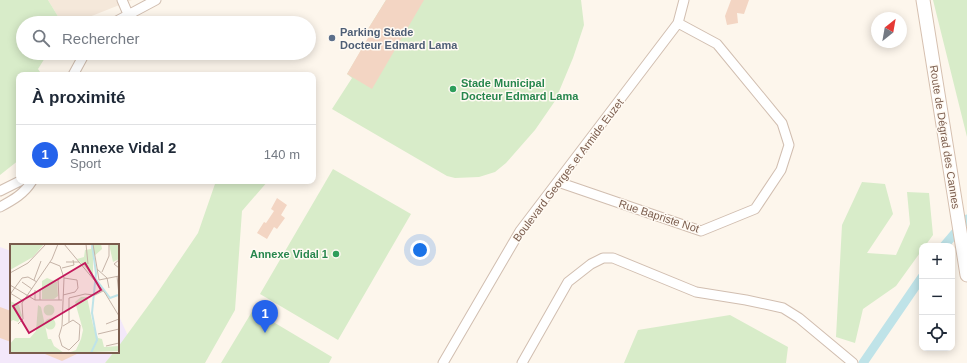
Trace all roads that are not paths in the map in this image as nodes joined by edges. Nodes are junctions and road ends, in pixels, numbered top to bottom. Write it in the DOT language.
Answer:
graph roads {
  1 [pos="122,0"];
  2 [pos="156,0"];
  3 [pos="684,0"];
  4 [pos="923,0"];
  5 [pos="128,14"];
  6 [pos="125,16"];
  7 [pos="678,23"];
  8 [pos="81,60"];
  9 [pos="75,72"];
  10 [pos="558,182"];
  11 [pos="16,183"];
  12 [pos="30,184"];
  13 [pos="0,191"];
  14 [pos="0,207"];
  15 [pos="967,274"];
  16 [pos="443,363"];
  17 [pos="522,363"];
  18 [pos="853,363"];
  1 -- 5 [label="street"];
  2 -- 5 [label="street"];
  3 -- 7 [label="street, Boulevard Georges et Armide Euzet"];
  4 -- 15 [label="street, Route de Dégrad des Cannes"];
  5 -- 6 [label="street"];
  7 -- 10 [label="street, Boulevard Georges et Armide Euzet"];
  7 -- 10 [label="street, Rue Bapriste Not"];
  8 -- 9 [label="street"];
  10 -- 16 [label="street, Boulevard Georges et Armide Euzet"];
  11 -- 13 [label="street"];
  12 -- 14 [label="street"];
  17 -- 18 [label="street"];
}
